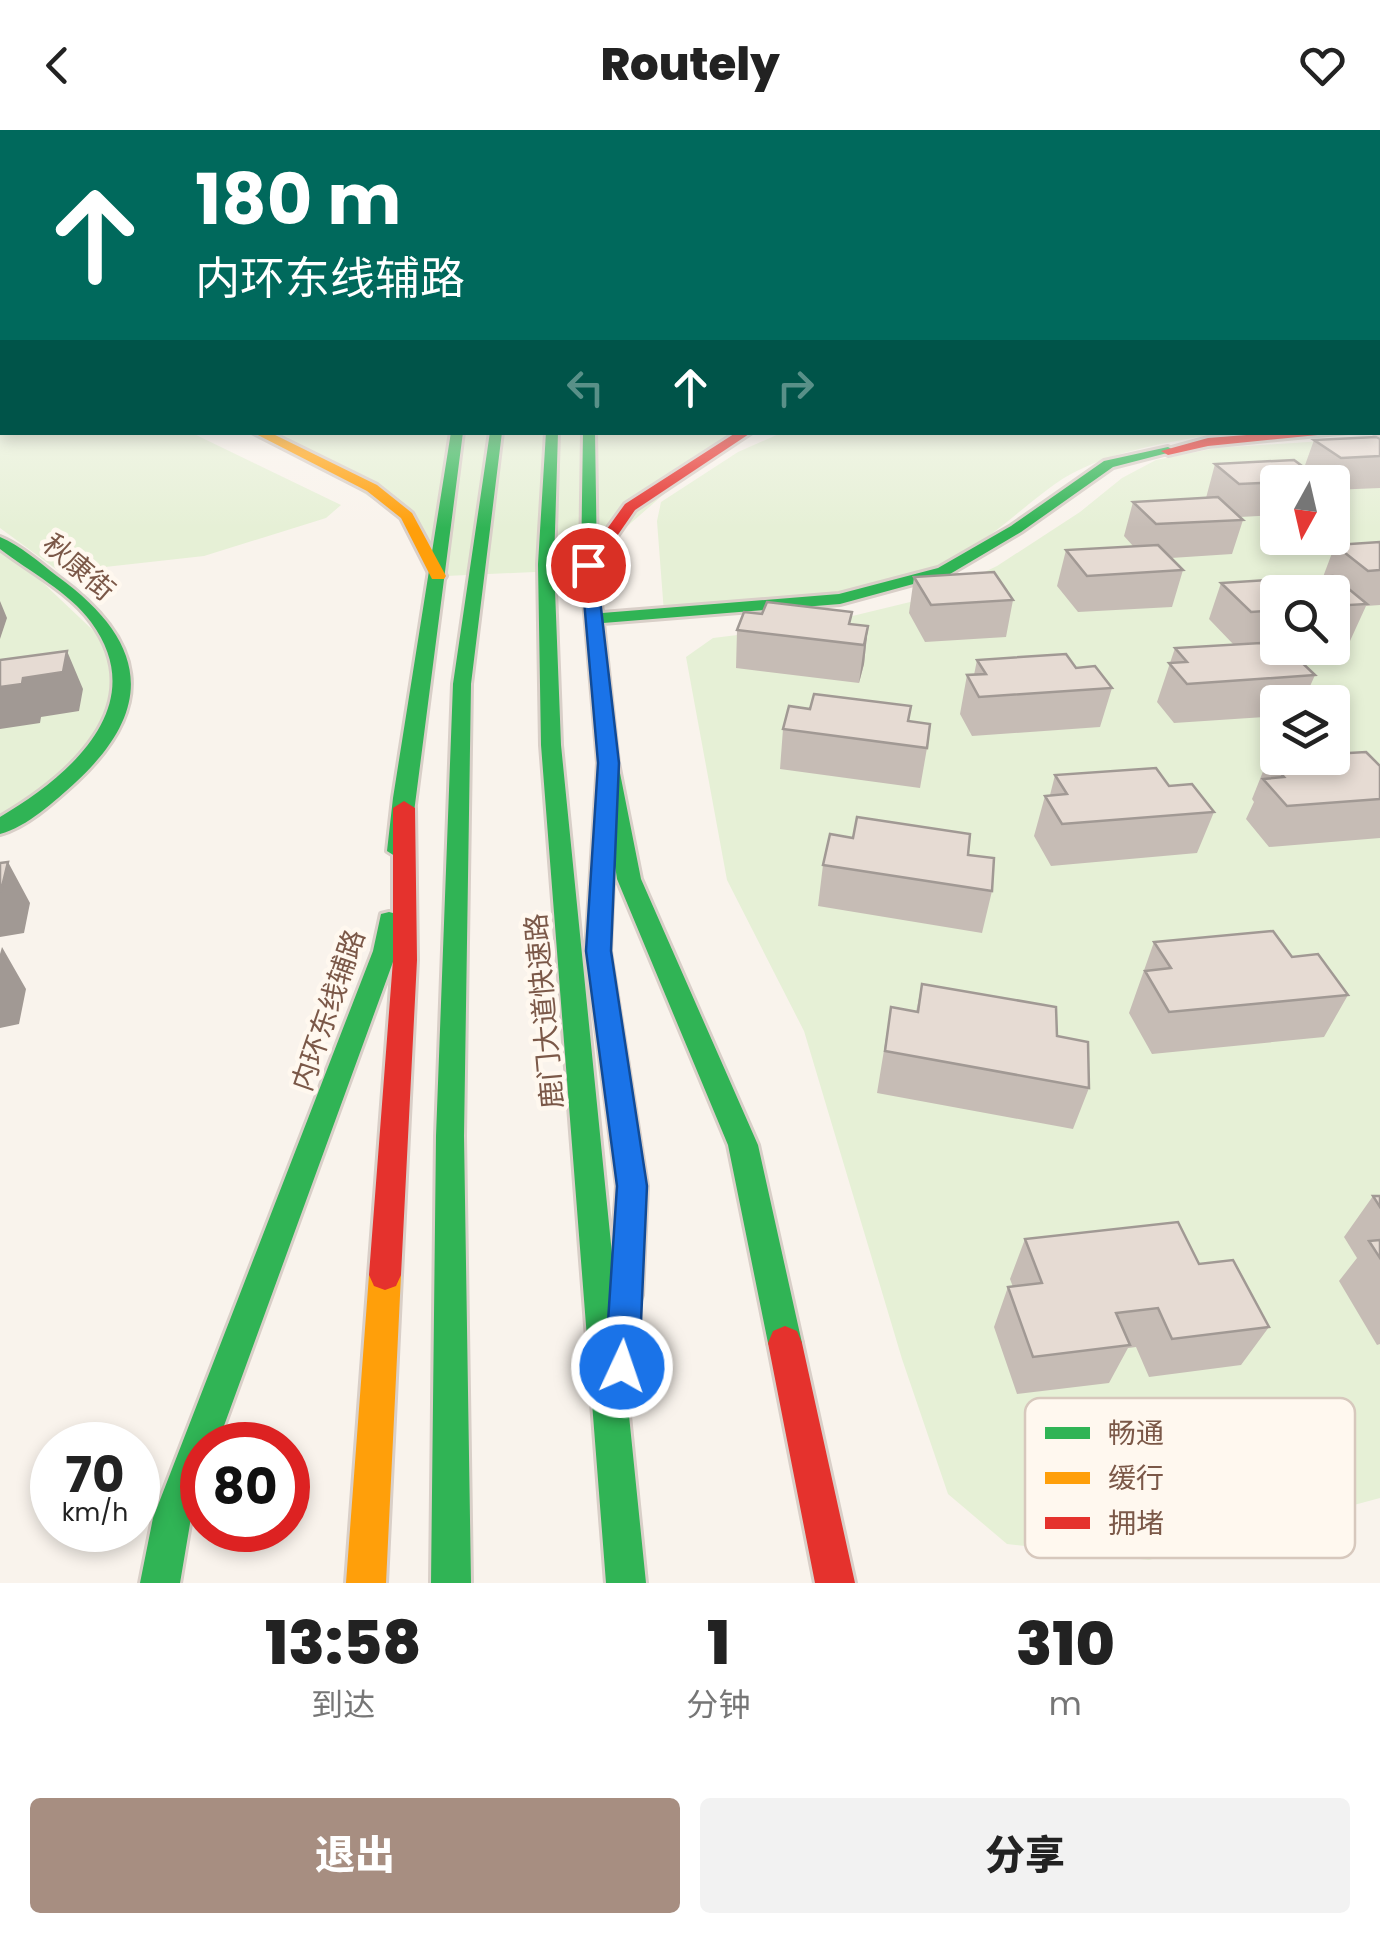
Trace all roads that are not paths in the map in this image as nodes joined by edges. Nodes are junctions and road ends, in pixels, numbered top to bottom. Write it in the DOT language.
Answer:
graph roads {
  1 [pos="264,435"];
  2 [pos="457,435"];
  3 [pos="496,435"];
  4 [pos="552,435"];
  5 [pos="589,435"];
  6 [pos="741,435"];
  7 [pos="1302,435"];
  8 [pos="0,542"];
  9 [pos="588,565"];
  10 [pos="438,576"];
  11 [pos="594,619"];
  12 [pos="608,763"];
  13 [pos="404,808"];
  14 [pos="0,828"];
  15 [pos="616,1476"];
  16 [pos="160,1583"];
  17 [pos="366,1583"];
  18 [pos="451,1583"];
  19 [pos="626,1583"];
  20 [pos="835,1583"];
  1 -- 10 [label="main road"];
  2 -- 10 [label="main road, 内环东线辅路"];
  3 -- 18 [label="main road"];
  4 -- 15 [label="main road, 鹿门大道快速路"];
  5 -- 9 [label="main road"];
  6 -- 9 [label="main road"];
  7 -- 11 [label="main road"];
  8 -- 14 [label="main road, 秋康街"];
  9 -- 11 [label="main road"];
  10 -- 13 [label="main road, 内环东线辅路"];
  11 -- 12 [label="main road"];
  12 -- 15 [label="main road"];
  12 -- 20 [label="main road"];
  13 -- 16 [label="main road, 内环东线辅路"];
  13 -- 17 [label="main road"];
  15 -- 19 [label="main road, 鹿门大道快速路"];
}
